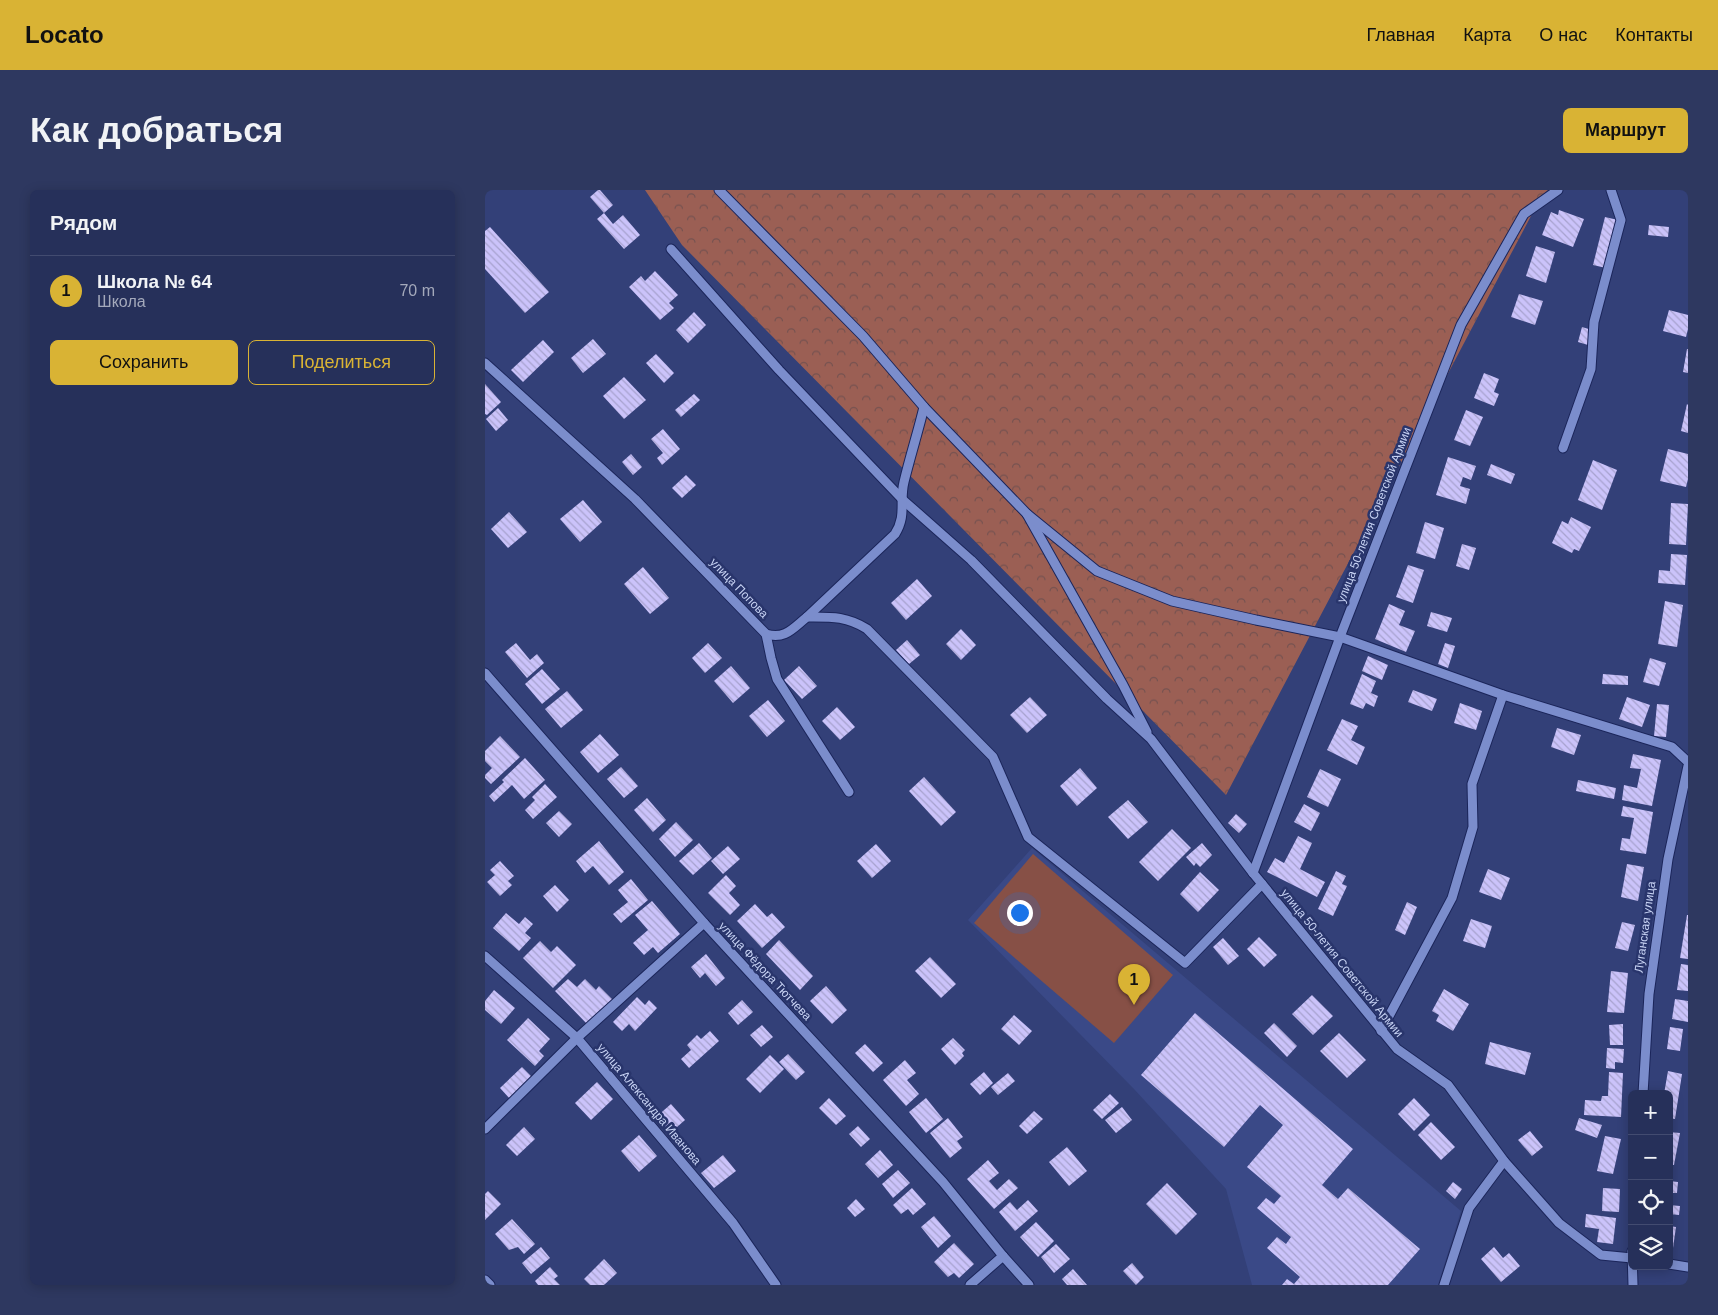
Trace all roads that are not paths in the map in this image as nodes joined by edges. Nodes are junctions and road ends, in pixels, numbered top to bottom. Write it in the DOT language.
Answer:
graph roads {
  1 [pos="719,190"];
  2 [pos="1558,190"];
  3 [pos="1611,190"];
  4 [pos="671,249"];
  5 [pos="485,363"];
  6 [pos="925,407"];
  7 [pos="1563,448"];
  8 [pos="903,500"];
  9 [pos="1027,514"];
  10 [pos="807,617"];
  11 [pos="766,634"];
  12 [pos="1341,637"];
  13 [pos="485,672"];
  14 [pos="1503,695"];
  15 [pos="1151,739"];
  16 [pos="1688,762"];
  17 [pos="1688,766"];
  18 [pos="849,792"];
  19 [pos="1253,874"];
  20 [pos="1262,884"];
  21 [pos="703,923"];
  22 [pos="485,956"];
  23 [pos="1381,1031"];
  24 [pos="577,1038"];
  25 [pos="1643,1090"];
  26 [pos="485,1129"];
  27 [pos="1504,1162"];
  28 [pos="1003,1256"];
  29 [pos="1628,1256"];
  30 [pos="1673,1264"];
  31 [pos="1688,1266"];
  32 [pos="1632,1270"];
  33 [pos="485,1280"];
  34 [pos="490,1285"];
  35 [pos="776,1285"];
  36 [pos="970,1285"];
  37 [pos="1029,1285"];
  38 [pos="1444,1285"];
  39 [pos="1633,1285"];
  1 -- 6 [label="street"];
  2 -- 12 [label="street, улица 50-летия Советской Армии"];
  3 -- 7 [label="street"];
  4 -- 8 [label="street"];
  5 -- 11 [label="street, улица Попова"];
  6 -- 8 [label="street, улица Попова"];
  6 -- 9 [label="street"];
  8 -- 10 [label="street, улица Попова"];
  8 -- 15 [label="street"];
  9 -- 12 [label="street"];
  9 -- 15 [label="street"];
  10 -- 11 [label="street, улица Попова"];
  10 -- 20 [label="street"];
  11 -- 18 [label="street"];
  12 -- 14 [label="street"];
  12 -- 19 [label="street, улица 50-летия Советской Армии"];
  13 -- 21 [label="street, улица Фёдора Тютчева"];
  14 -- 16 [label="street"];
  14 -- 23 [label="street"];
  15 -- 19 [label="street, улица 50-летия Советской Армии"];
  17 -- 25 [label="street, Луганская улица"];
  19 -- 20 [label="street, улица 50-летия Советской Армии"];
  20 -- 23 [label="street, улица 50-летия Советской Армии"];
  21 -- 24 [label="street"];
  21 -- 28 [label="street, улица Фёдора Тютчева"];
  22 -- 24 [label="street, улица Александра Иванова"];
  23 -- 27 [label="street, улица 50-летия Советской Армии"];
  24 -- 26 [label="street"];
  24 -- 35 [label="street, улица Александра Иванова"];
  27 -- 29 [label="street, улица 50-летия Советской Армии"];
  27 -- 38 [label="street"];
  28 -- 36 [label="street"];
  28 -- 37 [label="street, улица Фёдора Тютчева"];
  30 -- 31 [label="street"];
  32 -- 39 [label="street"];
  33 -- 34 [label="street"];
}
